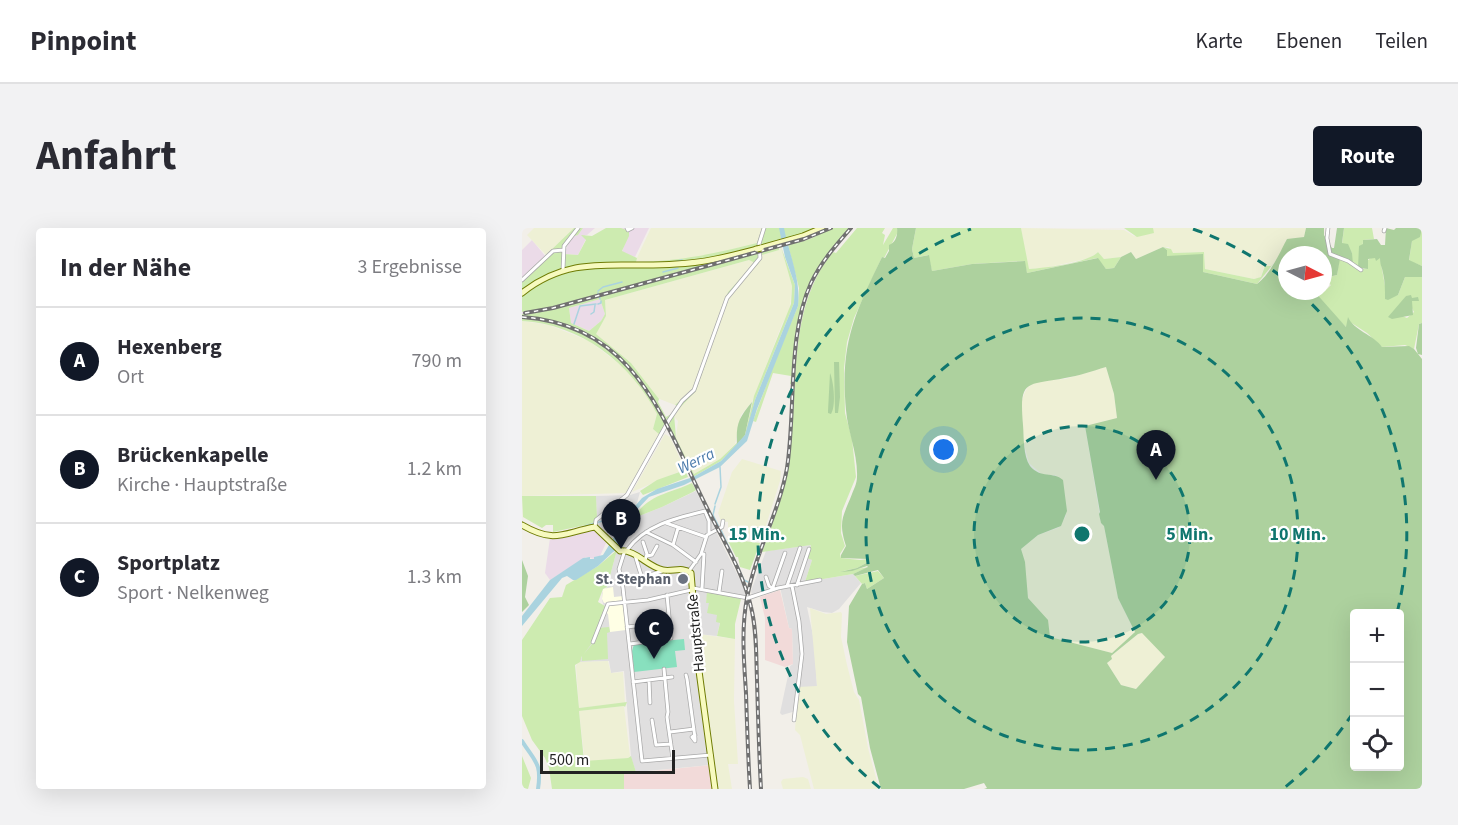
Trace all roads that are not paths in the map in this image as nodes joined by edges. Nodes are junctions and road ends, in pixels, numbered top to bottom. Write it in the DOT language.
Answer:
graph roads {
  1 [pos="578,228"];
  2 [pos="627,228"];
  3 [pos="632,228"];
  4 [pos="764,228"];
  5 [pos="822,228"];
  6 [pos="1328,228"];
  7 [pos="759,248"];
  8 [pos="563,250"];
  9 [pos="562,260"];
  10 [pos="571,267"];
  11 [pos="563,270"];
  12 [pos="1361,270"];
  13 [pos="522,280"];
  14 [pos="522,293"];
  15 [pos="723,521"];
  16 [pos="666,522"];
  17 [pos="522,525"];
  18 [pos="596,525"];
  19 [pos="678,528"];
  20 [pos="646,532"];
  21 [pos="708,535"];
  22 [pos="643,542"];
  23 [pos="673,545"];
  24 [pos="657,546"];
  25 [pos="800,548"];
  26 [pos="808,549"];
  27 [pos="624,550"];
  28 [pos="785,553"];
  29 [pos="701,554"];
  30 [pos="635,555"];
  31 [pos="647,555"];
  32 [pos="696,561"];
  33 [pos="662,570"];
  34 [pos="689,571"];
  35 [pos="722,571"];
  36 [pos="625,576"];
  37 [pos="766,577"];
  38 [pos="642,578"];
  39 [pos="820,580"];
  40 [pos="797,585"];
  41 [pos="789,586"];
  42 [pos="702,588"];
  43 [pos="693,589"];
  44 [pos="772,589"];
  45 [pos="719,592"];
  46 [pos="667,595"];
  47 [pos="625,602"];
  48 [pos="670,622"];
  49 [pos="627,627"];
  50 [pos="593,642"];
  51 [pos="629,644"];
  52 [pos="664,669"];
  53 [pos="686,675"];
  54 [pos="672,677"];
  55 [pos="664,678"];
  56 [pos="649,680"];
  57 [pos="633,682"];
  58 [pos="650,703"];
  59 [pos="652,720"];
  60 [pos="794,720"];
  61 [pos="694,729"];
  62 [pos="670,732"];
  63 [pos="695,735"];
  64 [pos="672,744"];
  65 [pos="711,755"];
  66 [pos="673,759"];
  67 [pos="715,789"];
  1 -- 8 [label="street"];
  2 -- 3 [label="street"];
  4 -- 7 [label="street"];
  5 -- 7 [label="main road"];
  6 -- 12 [label="street"];
  7 -- 10 [label="main road"];
  7 -- 18 [label="street"];
  8 -- 9 [label="street"];
  8 -- 13 [label="street"];
  9 -- 10 [label="street"];
  9 -- 11 [label="street"];
  10 -- 11 [label="main road"];
  11 -- 14 [label="main road"];
  15 -- 21 [label="street"];
  16 -- 19 [label="street"];
  16 -- 20 [label="street"];
  16 -- 21 [label="street"];
  17 -- 18 [label="main road"];
  18 -- 27 [label="main road"];
  19 -- 21 [label="street"];
  19 -- 23 [label="street"];
  20 -- 23 [label="street"];
  20 -- 27 [label="street"];
  21 -- 29 [label="street"];
  22 -- 31 [label="street"];
  23 -- 32 [label="street"];
  24 -- 31 [label="street"];
  25 -- 41 [label="street"];
  26 -- 40 [label="street"];
  27 -- 30 [label="main road"];
  27 -- 47 [label="street"];
  28 -- 44 [label="street"];
  29 -- 32 [label="street"];
  29 -- 42 [label="street"];
  30 -- 31 [label="main road"];
  30 -- 38 [label="street"];
  31 -- 33 [label="main road"];
  32 -- 34 [label="street"];
  33 -- 34 [label="main road"];
  33 -- 38 [label="street"];
  34 -- 43 [label="main road, Hauptstraße"];
  35 -- 45 [label="street"];
  36 -- 38 [label="street"];
  37 -- 44 [label="street"];
  39 -- 40 [label="street"];
  40 -- 41 [label="street"];
  41 -- 44 [label="street"];
  41 -- 60 [label="street"];
  42 -- 43 [label="street"];
  42 -- 45 [label="street"];
  43 -- 46 [label="street"];
  43 -- 65 [label="main road, Hauptstraße"];
  44 -- 45 [label="street"];
  46 -- 47 [label="street"];
  46 -- 48 [label="street"];
  47 -- 49 [label="street"];
  47 -- 50 [label="street"];
  48 -- 49 [label="street"];
  48 -- 51 [label="street"];
  49 -- 51 [label="street"];
  51 -- 57 [label="street"];
  52 -- 55 [label="street"];
  53 -- 61 [label="street"];
  54 -- 55 [label="street"];
  55 -- 56 [label="street"];
  55 -- 62 [label="street"];
  56 -- 57 [label="street"];
  56 -- 58 [label="street"];
  57 -- 66 [label="street"];
  59 -- 64 [label="street"];
  61 -- 62 [label="street"];
  61 -- 63 [label="street"];
  62 -- 64 [label="street"];
  64 -- 66 [label="street"];
  65 -- 66 [label="street"];
  65 -- 67 [label="main road, Hauptstraße"];
}
